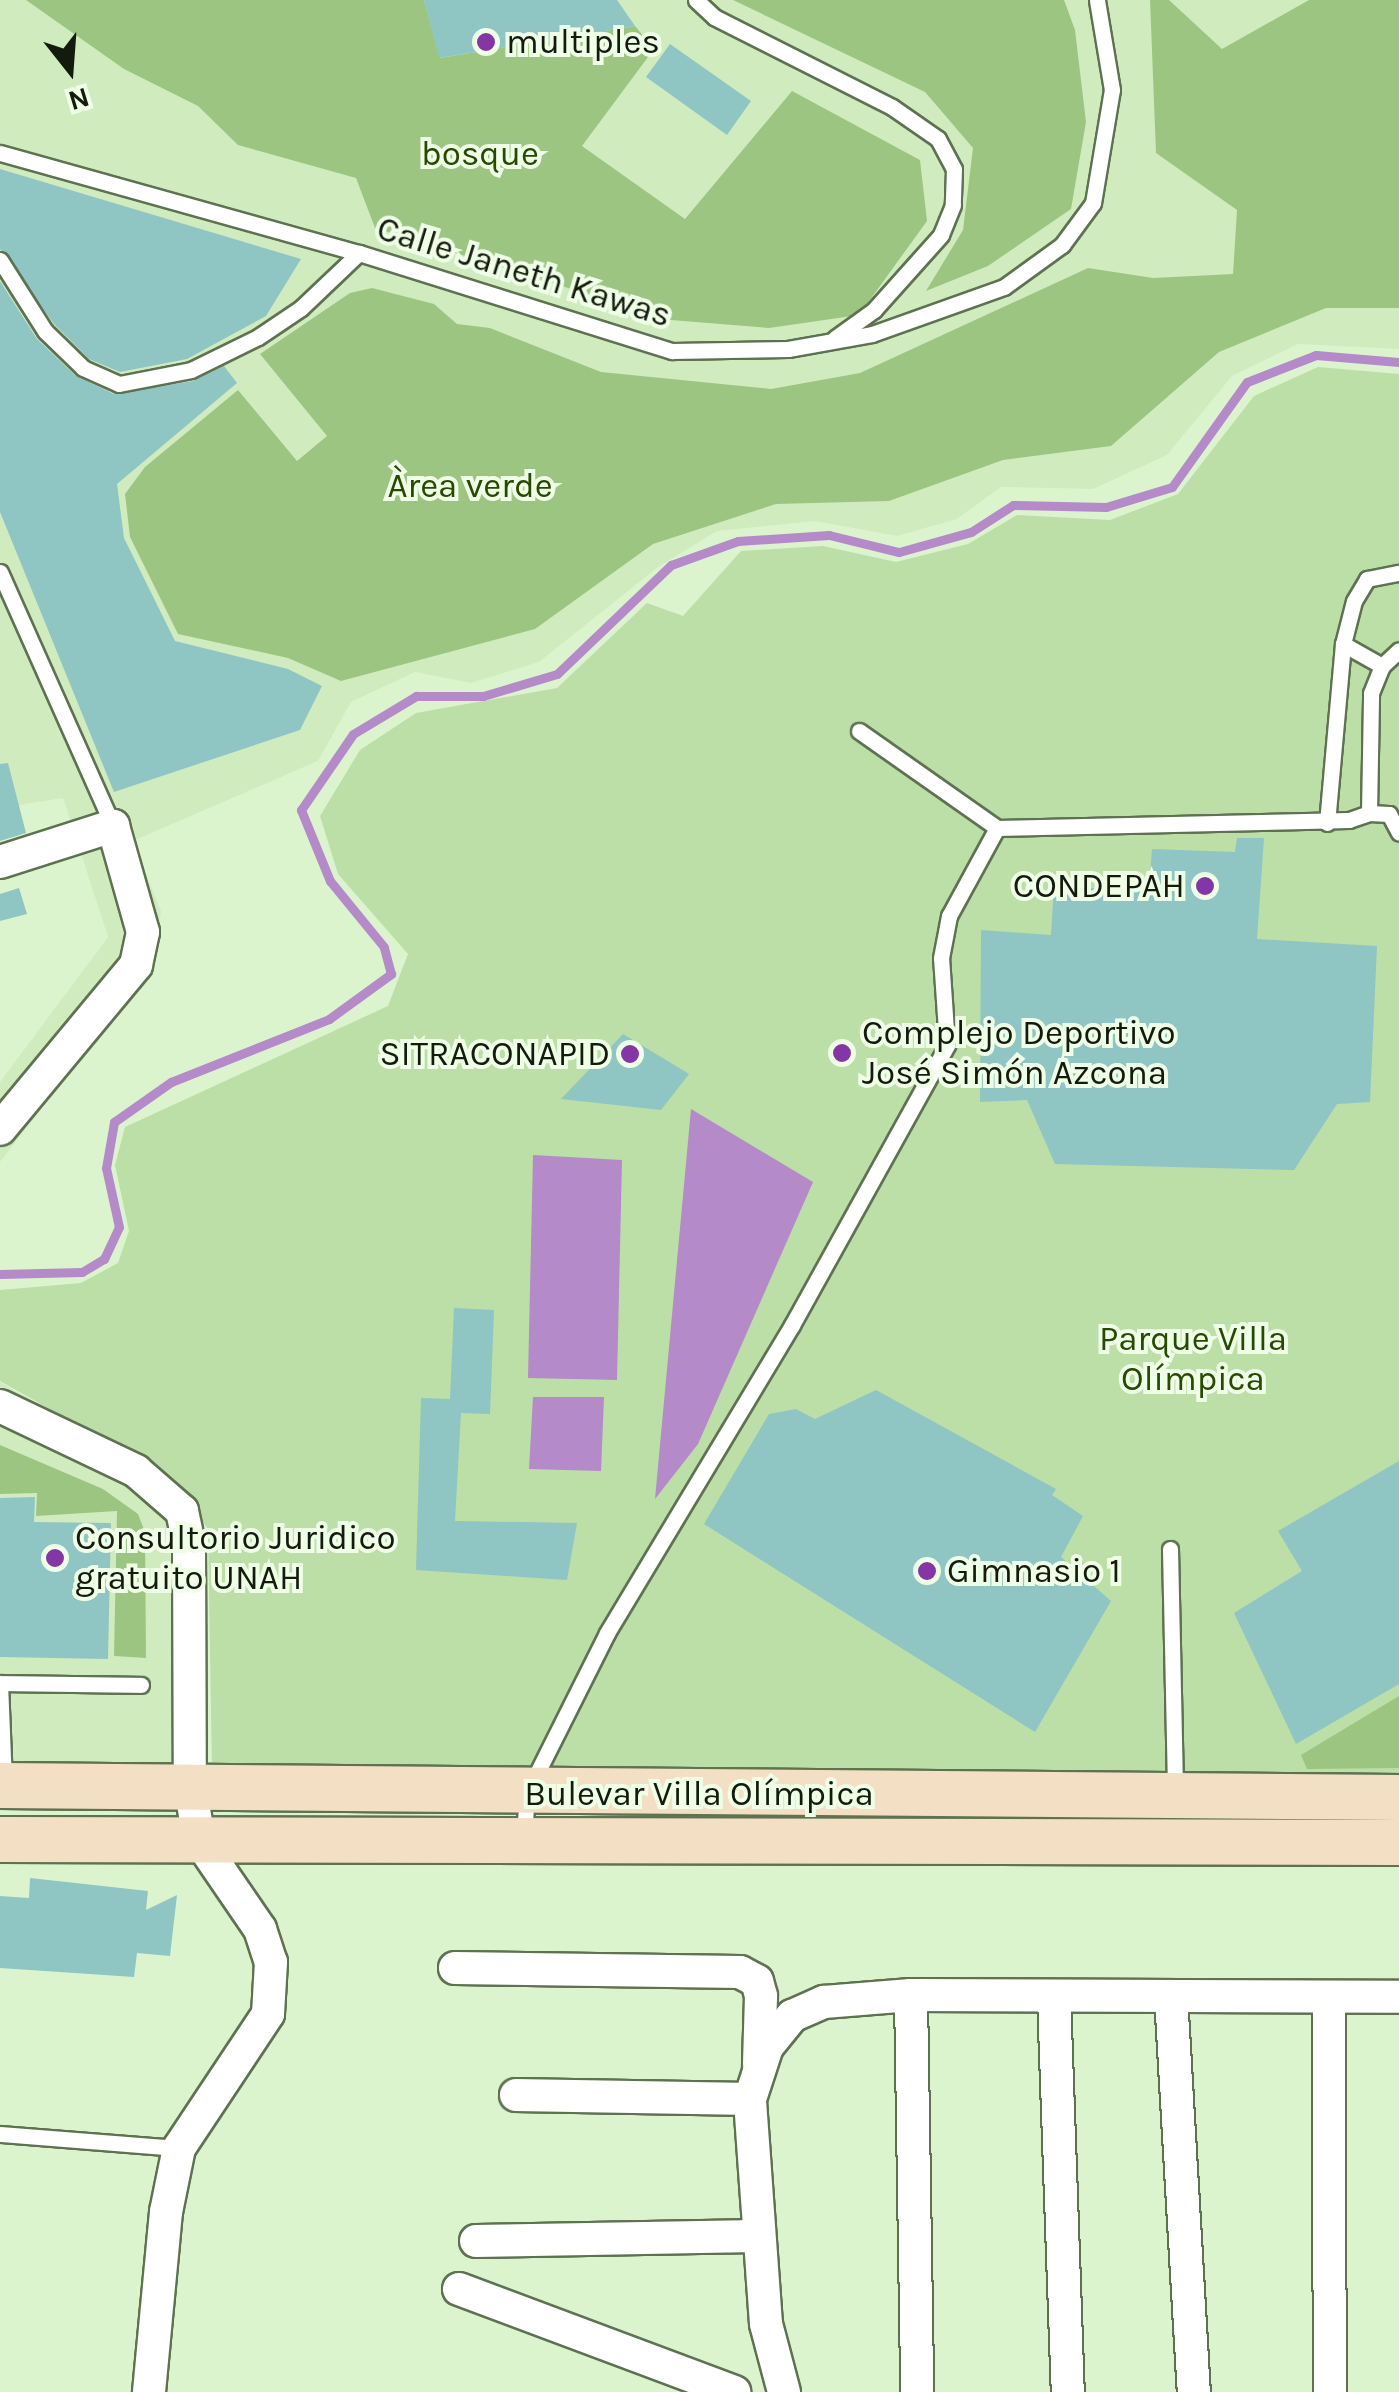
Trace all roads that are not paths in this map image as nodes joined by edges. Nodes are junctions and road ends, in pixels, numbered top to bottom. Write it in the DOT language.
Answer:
graph roads {
  1 [pos="696,0"];
  2 [pos="1097,0"];
  3 [pos="0,152"];
  4 [pos="359,253"];
  5 [pos="0,260"];
  6 [pos="829,342"];
  7 [pos="0,572"];
  8 [pos="1399,573"];
  9 [pos="1343,644"];
  10 [pos="1399,650"];
  11 [pos="1382,666"];
  12 [pos="859,731"];
  13 [pos="1369,812"];
  14 [pos="1327,823"];
  15 [pos="113,826"];
  16 [pos="997,828"];
  17 [pos="1399,833"];
  18 [pos="0,862"];
  19 [pos="0,1128"];
  20 [pos="0,1406"];
  21 [pos="1170,1549"];
  22 [pos="2,1683"];
  23 [pos="142,1685"];
  24 [pos="190,1784"];
  25 [pos="2,1785"];
  26 [pos="527,1793"];
  27 [pos="1175,1796"];
  28 [pos="1399,1797"];
  29 [pos="0,1839"];
  30 [pos="524,1839"];
  31 [pos="199,1840"];
  32 [pos="1399,1842"];
  33 [pos="455,1968"];
  34 [pos="912,1995"];
  35 [pos="1171,1996"];
  36 [pos="1054,1997"];
  37 [pos="1329,1997"];
  38 [pos="1399,1997"];
  39 [pos="754,2084"];
  40 [pos="516,2095"];
  41 [pos="0,2134"];
  42 [pos="179,2148"];
  43 [pos="757,2236"];
  44 [pos="476,2241"];
  45 [pos="458,2289"];
  46 [pos="149,2392"];
  47 [pos="734,2392"];
  48 [pos="784,2392"];
  49 [pos="917,2392"];
  50 [pos="1068,2392"];
  51 [pos="1194,2392"];
  52 [pos="1330,2392"];
  1 -- 6 [label="lane"];
  2 -- 6 [label="lane, Calle Janeth Kawas"];
  3 -- 4 [label="lane, Calle Janeth Kawas"];
  4 -- 5 [label="lane"];
  4 -- 6 [label="lane, Calle Janeth Kawas"];
  7 -- 15 [label="lane"];
  8 -- 9 [label="lane"];
  9 -- 11 [label="lane"];
  9 -- 14 [label="lane"];
  10 -- 11 [label="lane"];
  11 -- 13 [label="lane"];
  12 -- 16 [label="lane"];
  13 -- 14 [label="lane"];
  13 -- 17 [label="lane"];
  14 -- 16 [label="lane"];
  15 -- 18 [label="street"];
  15 -- 19 [label="street"];
  16 -- 26 [label="lane"];
  20 -- 24 [label="street"];
  21 -- 27 [label="lane"];
  22 -- 23 [label="lane"];
  22 -- 25 [label="lane"];
  24 -- 25 [label="main road, Bulevar Villa Olímpica"];
  24 -- 26 [label="main road, Bulevar Villa Olímpica"];
  24 -- 31 [label="street"];
  26 -- 27 [label="main road, Bulevar Villa Olímpica"];
  26 -- 30 [label="lane"];
  27 -- 28 [label="main road, Bulevar Villa Olímpica"];
  29 -- 31 [label="main road, Bulevar Villa Olímpica"];
  30 -- 31 [label="main road, Bulevar Villa Olímpica"];
  30 -- 32 [label="main road, Bulevar Villa Olímpica"];
  31 -- 42 [label="street"];
  33 -- 39 [label="street"];
  34 -- 36 [label="street"];
  34 -- 39 [label="street"];
  34 -- 49 [label="street"];
  35 -- 36 [label="street"];
  35 -- 37 [label="street"];
  35 -- 51 [label="street"];
  36 -- 50 [label="street"];
  37 -- 38 [label="street"];
  37 -- 52 [label="street"];
  39 -- 40 [label="street"];
  39 -- 43 [label="street"];
  41 -- 42 [label="lane"];
  42 -- 46 [label="street"];
  43 -- 44 [label="street"];
  43 -- 48 [label="street"];
  45 -- 47 [label="street"];
}
